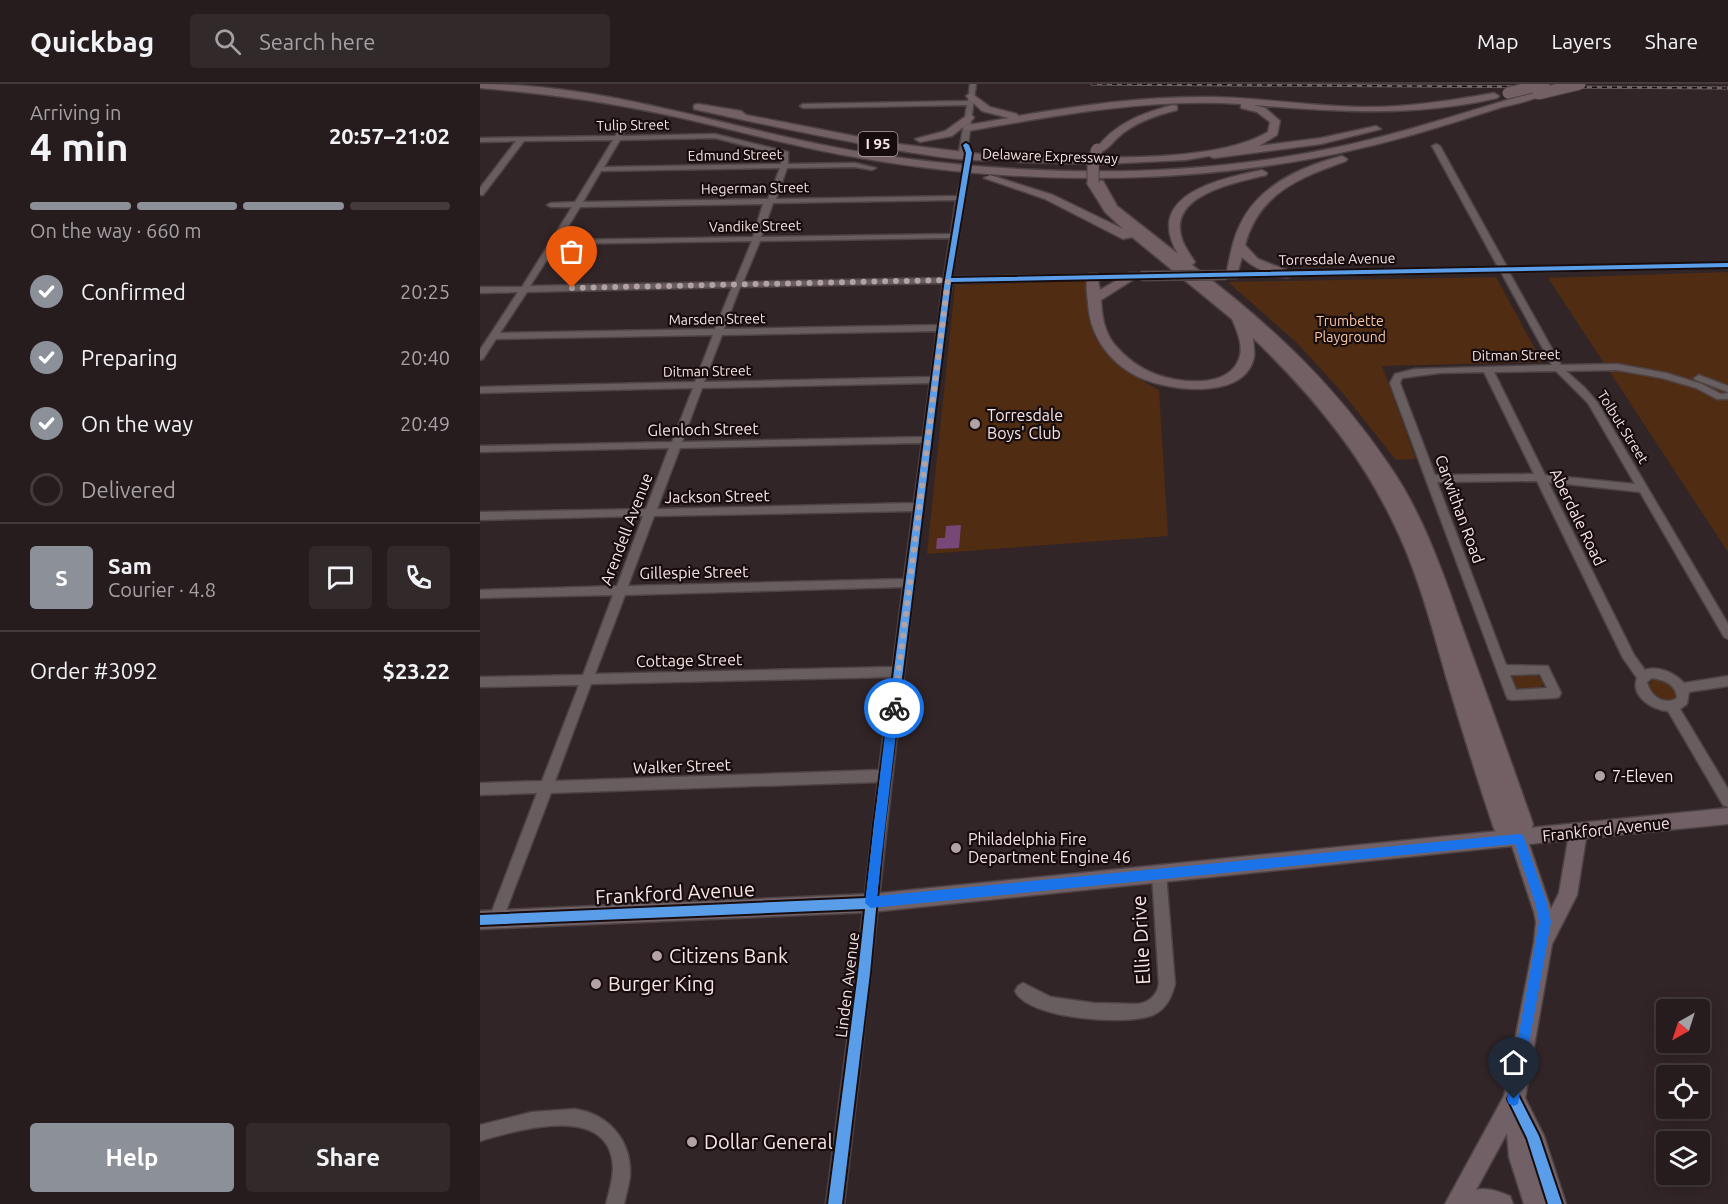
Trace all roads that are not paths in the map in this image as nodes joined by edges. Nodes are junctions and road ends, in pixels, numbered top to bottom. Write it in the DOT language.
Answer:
graph roads {
  1 [pos="576,84"];
  2 [pos="1580,84"];
  3 [pos="480,85"];
  4 [pos="1538,91"];
  5 [pos="971,93"];
  6 [pos="1505,94"];
  7 [pos="1226,100"];
  8 [pos="803,106"];
  9 [pos="698,107"];
  10 [pos="1030,117"];
  11 [pos="1408,120"];
  12 [pos="969,123"];
  13 [pos="625,125"];
  14 [pos="1388,125"];
  15 [pos="619,137"];
  16 [pos="522,139"];
  17 [pos="920,139"];
  18 [pos="480,140"];
  19 [pos="1436,146"];
  20 [pos="1099,149"];
  21 [pos="966,150"];
  22 [pos="785,153"];
  23 [pos="1349,156"];
  24 [pos="1185,157"];
  25 [pos="784,166"];
  26 [pos="941,167"];
  27 [pos="872,168"];
  28 [pos="598,169"];
  29 [pos="1096,183"];
  30 [pos="480,193"];
  31 [pos="960,198"];
  32 [pos="771,201"];
  33 [pos="577,204"];
  34 [pos="551,205"];
  35 [pos="955,236"];
  36 [pos="756,239"];
  37 [pos="555,242"];
  38 [pos="1240,247"];
  39 [pos="1728,265"];
  40 [pos="1175,266"];
  41 [pos="1504,270"];
  42 [pos="1286,274"];
  43 [pos="1229,275"];
  44 [pos="1137,276"];
  45 [pos="1093,277"];
  46 [pos="948,280"];
  47 [pos="738,284"];
  48 [pos="524,289"];
  49 [pos="480,290"];
  50 [pos="1218,291"];
  51 [pos="1095,298"];
  52 [pos="1236,314"];
  53 [pos="941,328"];
  54 [pos="718,332"];
  55 [pos="493,336"];
  56 [pos="480,357"];
  57 [pos="1617,367"];
  58 [pos="1558,368"];
  59 [pos="1488,370"];
  60 [pos="1415,372"];
  61 [pos="935,380"];
  62 [pos="698,385"];
  63 [pos="1728,389"];
  64 [pos="480,390"];
  65 [pos="1728,396"];
  66 [pos="927,440"];
  67 [pos="676,444"];
  68 [pos="480,449"];
  69 [pos="1541,478"];
  70 [pos="1431,479"];
  71 [pos="1644,489"];
  72 [pos="919,507"];
  73 [pos="650,512"];
  74 [pos="480,516"];
  75 [pos="909,583"];
  76 [pos="621,590"];
  77 [pos="480,594"];
  78 [pos="1728,634"];
  79 [pos="1502,670"];
  80 [pos="898,672"];
  81 [pos="1643,677"];
  82 [pos="587,679"];
  83 [pos="1728,681"];
  84 [pos="480,682"];
  85 [pos="1682,688"];
  86 [pos="1672,707"];
  87 [pos="885,776"];
  88 [pos="547,787"];
  89 [pos="480,789"];
  90 [pos="1728,801"];
  91 [pos="1728,816"];
  92 [pos="1578,832"];
  93 [pos="1519,839"];
  94 [pos="1159,874"];
  95 [pos="871,903"];
  96 [pos="488,920"];
  97 [pos="1543,942"];
  98 [pos="1023,991"];
  99 [pos="1514,1099"];
  100 [pos="480,1133"];
  101 [pos="615,1204"];
  102 [pos="835,1204"];
  103 [pos="1456,1204"];
  104 [pos="1462,1204"];
  105 [pos="1502,1204"];
  106 [pos="1535,1204"];
  107 [pos="1555,1204"];
  1 -- 9 [label="highway, Delaware Expressway / I 95"];
  2 -- 4 [label="highway, Delaware Expressway / I 95, bridge"];
  3 -- 26 [label="highway, Delaware Expressway / I 95"];
  4 -- 6 [label="highway, Delaware Expressway / I 95, bridge"];
  4 -- 23 [label="highway"];
  4 -- 26 [label="highway, Delaware Expressway / I 95"];
  5 -- 8 [label="street"];
  5 -- 10 [label="highway"];
  5 -- 12 [label="street, Linden Avenue"];
  6 -- 7 [label="highway"];
  6 -- 11 [label="highway, Delaware Expressway / I 95"];
  7 -- 10 [label="highway"];
  7 -- 20 [label="highway"];
  9 -- 17 [label="highway"];
  9 -- 24 [label="highway, Delaware Expressway / I 95"];
  10 -- 12 [label="highway"];
  12 -- 17 [label="highway"];
  12 -- 21 [label="street, Linden Avenue"];
  13 -- 15 [label="street"];
  14 -- 24 [label="highway, Delaware Expressway / I 95"];
  15 -- 16 [label="street, Tulip Street"];
  15 -- 22 [label="street, Tulip Street"];
  15 -- 28 [label="street"];
  16 -- 18 [label="street, Tulip Street"];
  16 -- 30 [label="street"];
  17 -- 21 [label="highway"];
  19 -- 41 [label="street, Tolbut Street"];
  20 -- 24 [label="highway"];
  20 -- 29 [label="highway"];
  21 -- 31 [label="street, Linden Avenue, bridge"];
  22 -- 25 [label="street, Arendell Avenue"];
  23 -- 38 [label="highway"];
  23 -- 50 [label="highway"];
  25 -- 27 [label="street, Edmund Street"];
  25 -- 28 [label="street, Edmund Street"];
  25 -- 32 [label="street, Arendell Avenue"];
  26 -- 40 [label="highway"];
  28 -- 33 [label="street"];
  29 -- 40 [label="highway"];
  29 -- 50 [label="highway"];
  31 -- 32 [label="street, Hegerman Street"];
  31 -- 35 [label="street, Linden Avenue"];
  32 -- 33 [label="street, Hegerman Street"];
  32 -- 36 [label="street, Arendell Avenue"];
  33 -- 34 [label="street, Hegerman Street"];
  33 -- 37 [label="street"];
  35 -- 36 [label="street, Vandike Street"];
  35 -- 46 [label="street, Linden Avenue"];
  36 -- 37 [label="street, Vandike Street"];
  36 -- 47 [label="street, Arendell Avenue"];
  37 -- 48 [label="street"];
  38 -- 42 [label="highway"];
  38 -- 43 [label="highway"];
  39 -- 41 [label="street, Torresdale Avenue"];
  40 -- 52 [label="highway"];
  41 -- 42 [label="street, Torresdale Avenue"];
  41 -- 58 [label="street, Tolbut Street"];
  42 -- 43 [label="street, Torresdale Avenue"];
  43 -- 44 [label="street, Torresdale Avenue, bridge"];
  44 -- 45 [label="street, Torresdale Avenue"];
  44 -- 51 [label="highway"];
  45 -- 46 [label="street, Torresdale Avenue"];
  45 -- 51 [label="highway"];
  46 -- 47 [label="street, Torresdale Avenue"];
  46 -- 53 [label="street, Linden Avenue"];
  47 -- 48 [label="street, Torresdale Avenue"];
  47 -- 54 [label="street, Arendell Avenue"];
  48 -- 49 [label="street, Torresdale Avenue"];
  48 -- 55 [label="street"];
  50 -- 93 [label="highway"];
  51 -- 52 [label="highway"];
  52 -- 93 [label="highway"];
  53 -- 54 [label="street, Marsden Street"];
  53 -- 61 [label="street, Linden Avenue"];
  54 -- 55 [label="street, Marsden Street"];
  54 -- 62 [label="street, Arendell Avenue"];
  55 -- 56 [label="street"];
  57 -- 58 [label="street, Ditman Street"];
  57 -- 63 [label="street, Ditman Street"];
  57 -- 65 [label="street, Ditman Street"];
  58 -- 59 [label="street, Ditman Street"];
  58 -- 71 [label="street, Tolbut Street"];
  59 -- 60 [label="street, Ditman Street"];
  59 -- 69 [label="street, Aberdale Road"];
  60 -- 70 [label="street, Carwithan Road"];
  61 -- 62 [label="street, Ditman Street"];
  61 -- 66 [label="street, Linden Avenue"];
  62 -- 64 [label="street, Ditman Street"];
  62 -- 67 [label="street, Arendell Avenue"];
  66 -- 67 [label="street, Glenloch Street"];
  66 -- 72 [label="street, Linden Avenue"];
  67 -- 68 [label="street, Glenloch Street"];
  67 -- 73 [label="street, Arendell Avenue"];
  69 -- 70 [label="street"];
  69 -- 71 [label="street"];
  69 -- 81 [label="street, Aberdale Road"];
  70 -- 79 [label="street, Carwithan Road"];
  71 -- 78 [label="street, Tolbut Street"];
  72 -- 73 [label="street, Jackson Street"];
  72 -- 75 [label="street, Linden Avenue"];
  73 -- 74 [label="street, Jackson Street"];
  73 -- 76 [label="street, Arendell Avenue"];
  75 -- 76 [label="street, Gillespie Street"];
  75 -- 80 [label="street, Linden Avenue"];
  76 -- 77 [label="street, Gillespie Street"];
  76 -- 82 [label="street, Arendell Avenue"];
  80 -- 82 [label="street, Cottage Street"];
  80 -- 87 [label="street, Linden Avenue"];
  81 -- 85 [label="street"];
  81 -- 86 [label="street"];
  82 -- 84 [label="street, Cottage Street"];
  82 -- 88 [label="street, Arendell Avenue"];
  83 -- 85 [label="street"];
  85 -- 86 [label="street"];
  86 -- 90 [label="street"];
  87 -- 88 [label="street, Walker Street"];
  87 -- 95 [label="street, Linden Avenue"];
  88 -- 89 [label="street, Walker Street"];
  88 -- 96 [label="street, Arendell Avenue"];
  91 -- 92 [label="main road, Frankford Avenue"];
  92 -- 93 [label="main road, Frankford Avenue"];
  92 -- 97 [label="main road"];
  93 -- 94 [label="main road, Frankford Avenue"];
  93 -- 97 [label="main road"];
  94 -- 95 [label="main road, Frankford Avenue"];
  94 -- 98 [label="street, Ellie Drive"];
  95 -- 96 [label="main road, Frankford Avenue"];
  95 -- 102 [label="street, Linden Avenue"];
  97 -- 99 [label="main road"];
  99 -- 103 [label="main road"];
  99 -- 106 [label="main road"];
  99 -- 107 [label="main road"];
  100 -- 101 [label="street"];
  104 -- 105 [label="main road"];
}
